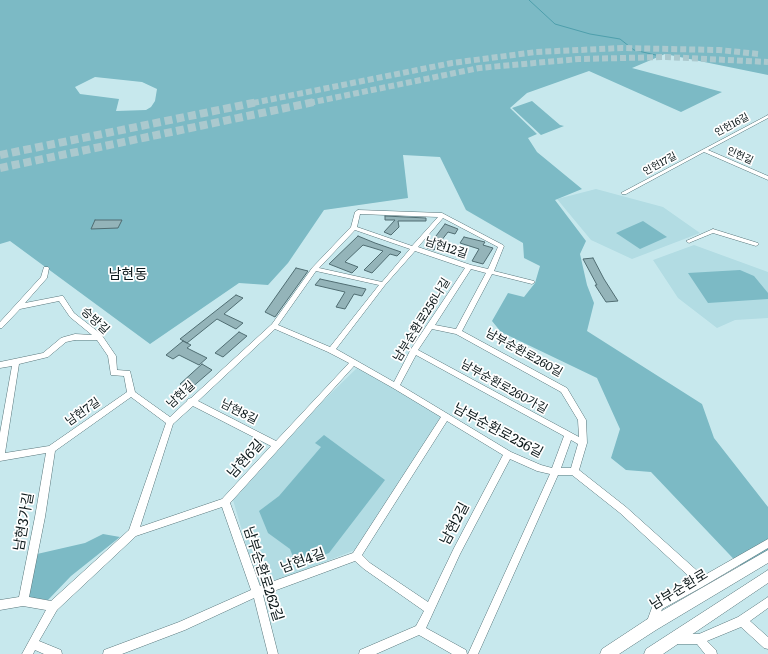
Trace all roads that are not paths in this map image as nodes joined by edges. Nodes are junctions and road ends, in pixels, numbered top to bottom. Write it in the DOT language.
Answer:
graph roads {
  1 [pos="768,116"];
  2 [pos="704,150"];
  3 [pos="768,178"];
  4 [pos="624,193"];
  5 [pos="442,215"];
  6 [pos="354,228"];
  7 [pos="689,241"];
  8 [pos="756,244"];
  9 [pos="413,249"];
  10 [pos="469,267"];
  11 [pos="46,268"];
  12 [pos="314,269"];
  13 [pos="490,272"];
  14 [pos="532,282"];
  15 [pos="383,284"];
  16 [pos="17,307"];
  17 [pos="0,326"];
  18 [pos="274,326"];
  19 [pos="430,326"];
  20 [pos="458,332"];
  21 [pos="96,338"];
  22 [pos="331,350"];
  23 [pos="414,351"];
  24 [pos="16,362"];
  25 [pos="353,363"];
  26 [pos="0,365"];
  27 [pos="396,386"];
  28 [pos="131,393"];
  29 [pos="191,401"];
  30 [pos="444,417"];
  31 [pos="170,422"];
  32 [pos="568,436"];
  33 [pos="583,443"];
  34 [pos="277,445"];
  35 [pos="51,449"];
  36 [pos="508,454"];
  37 [pos="0,457"];
  38 [pos="574,471"];
  39 [pos="555,472"];
  40 [pos="225,502"];
  41 [pos="133,533"];
  42 [pos="768,543"];
  43 [pos="356,556"];
  44 [pos="768,556"];
  45 [pos="768,576"];
  46 [pos="702,582"];
  47 [pos="257,592"];
  48 [pos="23,601"];
  49 [pos="768,602"];
  50 [pos="0,605"];
  51 [pos="53,606"];
  52 [pos="429,609"];
  53 [pos="742,620"];
  54 [pos="651,625"];
  55 [pos="420,630"];
  56 [pos="699,638"];
  57 [pos="672,640"];
  58 [pos="33,644"];
  59 [pos="768,644"];
  60 [pos="27,654"];
  61 [pos="57,654"];
  62 [pos="108,654"];
  63 [pos="273,654"];
  64 [pos="364,654"];
  65 [pos="462,654"];
  66 [pos="473,654"];
  67 [pos="607,654"];
  68 [pos="651,654"];
  69 [pos="712,654"];
  1 -- 2 [label="street, 인헌16길"];
  2 -- 3 [label="street, 인헌길"];
  2 -- 4 [label="street, 인헌17길"];
  5 -- 6 [label="street"];
  5 -- 9 [label="street"];
  5 -- 13 [label="street"];
  6 -- 9 [label="street, 남현12길"];
  6 -- 12 [label="street, 남현길"];
  7 -- 8 [label="street"];
  9 -- 10 [label="street, 남현12길"];
  9 -- 15 [label="street"];
  10 -- 13 [label="street, 남현12길"];
  10 -- 19 [label="street, 남부순환로256나길"];
  11 -- 16 [label="street"];
  12 -- 15 [label="street"];
  12 -- 18 [label="street, 남현길"];
  13 -- 14 [label="street, 남현12길"];
  13 -- 20 [label="street"];
  15 -- 22 [label="street"];
  16 -- 17 [label="street"];
  16 -- 28 [label="street, 승방길"];
  18 -- 22 [label="street, 남부순환로256길"];
  18 -- 29 [label="street, 남현길"];
  19 -- 20 [label="street, 남부순환로260길"];
  19 -- 23 [label="street, 남부순환로256나길"];
  20 -- 33 [label="street, 남부순환로260길"];
  21 -- 24 [label="street"];
  22 -- 25 [label="street, 남부순환로256길"];
  23 -- 27 [label="street, 남부순환로256나길"];
  23 -- 32 [label="street, 남부순환로260가길"];
  24 -- 26 [label="street"];
  24 -- 37 [label="street"];
  25 -- 27 [label="street, 남부순환로256길"];
  25 -- 34 [label="street, 남현6길"];
  27 -- 30 [label="street, 남부순환로256길"];
  28 -- 31 [label="street"];
  28 -- 35 [label="street, 남현7길"];
  29 -- 31 [label="street, 남현길"];
  29 -- 34 [label="street, 남현8길"];
  30 -- 36 [label="street, 남부순환로256길"];
  30 -- 43 [label="street"];
  31 -- 41 [label="street, 남현길"];
  32 -- 33 [label="street, 남부순환로260가길"];
  32 -- 39 [label="street"];
  33 -- 38 [label="street, 남부순환로260길"];
  34 -- 40 [label="street, 남현6길"];
  35 -- 37 [label="street, 남현7길"];
  35 -- 48 [label="street, 남현3가길"];
  36 -- 39 [label="street, 남부순환로256길"];
  36 -- 52 [label="street, 남현2길"];
  38 -- 39 [label="street, 남부순환로256길"];
  38 -- 46 [label="street"];
  39 -- 66 [label="street"];
  40 -- 41 [label="street, 남현6길"];
  40 -- 47 [label="street, 남부순환로262길"];
  41 -- 51 [label="street, 남현길"];
  42 -- 46 [label="street"];
  43 -- 47 [label="street, 남현4길"];
  43 -- 52 [label="street"];
  44 -- 54 [label="main road, 남부순환로"];
  45 -- 57 [label="main road"];
  46 -- 54 [label="street"];
  47 -- 62 [label="street, 남현4길"];
  47 -- 63 [label="street, 남부순환로262길"];
  48 -- 50 [label="street"];
  48 -- 51 [label="street"];
  49 -- 53 [label="street"];
  51 -- 58 [label="street, 남현길"];
  52 -- 55 [label="street, 남현2길"];
  53 -- 56 [label="street"];
  53 -- 59 [label="street"];
  54 -- 67 [label="main road, 남부순환로"];
  55 -- 64 [label="street"];
  55 -- 65 [label="street"];
  56 -- 57 [label="street"];
  56 -- 69 [label="street"];
  57 -- 68 [label="main road"];
  58 -- 60 [label="street, 남현길"];
  58 -- 61 [label="street"];
}
